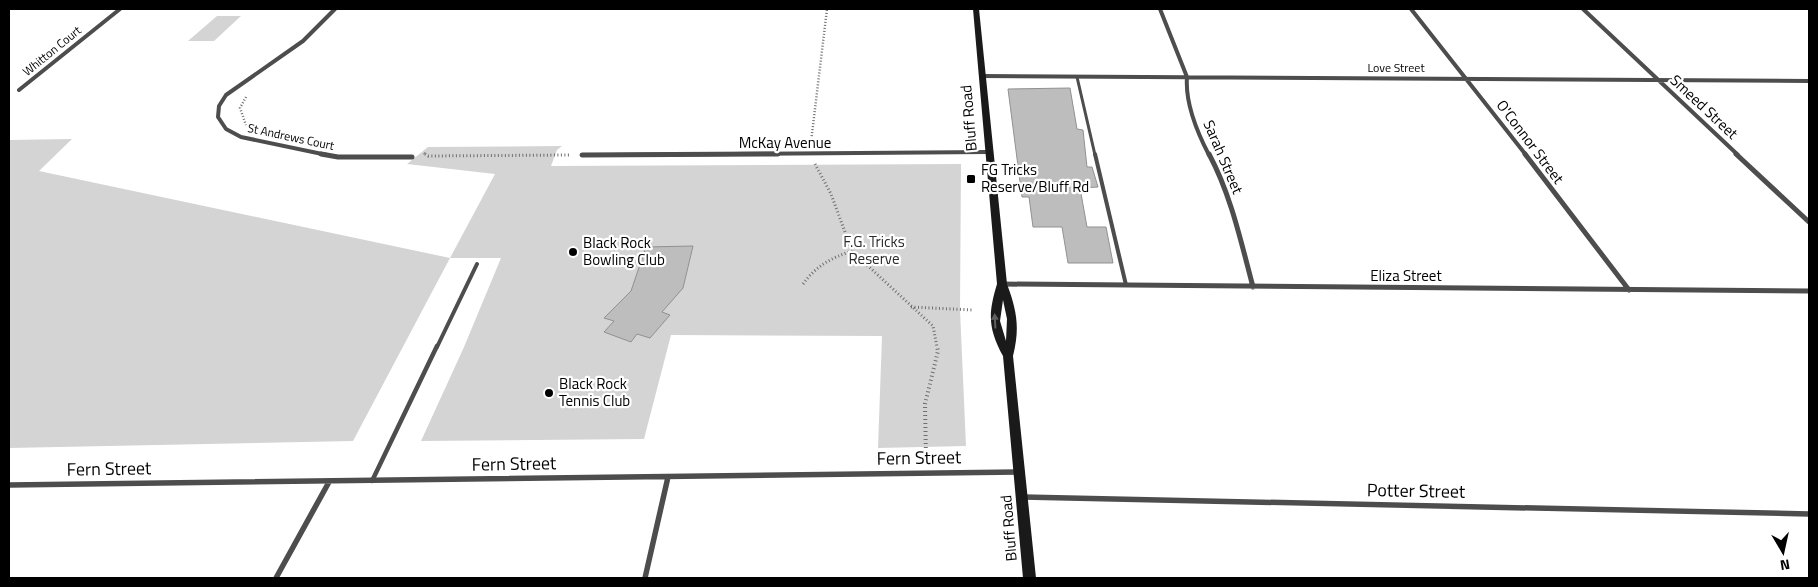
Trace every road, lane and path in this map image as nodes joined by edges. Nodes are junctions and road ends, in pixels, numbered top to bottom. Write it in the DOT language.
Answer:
graph roads {
  1 [pos="120,9"];
  2 [pos="335,9"];
  3 [pos="827,9"];
  4 [pos="976,9"];
  5 [pos="1160,9"];
  6 [pos="1411,9"];
  7 [pos="1583,9"];
  8 [pos="982,76"];
  9 [pos="1078,77"];
  10 [pos="1187,77"];
  11 [pos="1468,79"];
  12 [pos="1658,80"];
  13 [pos="1809,81"];
  14 [pos="19,90"];
  15 [pos="250,91"];
  16 [pos="251,130"];
  17 [pos="988,152"];
  18 [pos="809,154"];
  19 [pos="413,155"];
  20 [pos="582,155"];
  21 [pos="1809,222"];
  22 [pos="852,251"];
  23 [pos="477,264"];
  24 [pos="803,284"];
  25 [pos="1002,284"];
  26 [pos="1126,285"];
  27 [pos="1253,287"];
  28 [pos="1630,290"];
  29 [pos="1809,291"];
  30 [pos="911,306"];
  31 [pos="974,310"];
  32 [pos="1008,356"];
  33 [pos="1020,472"];
  34 [pos="927,473"];
  35 [pos="668,477"];
  36 [pos="372,481"];
  37 [pos="329,482"];
  38 [pos="9,485"];
  39 [pos="1023,498"];
  40 [pos="1809,514"];
  41 [pos="276,578"];
  42 [pos="645,578"];
  43 [pos="1030,578"];
  1 -- 14 [label="street, Whitton Court"];
  2 -- 19 [label="street, St Andrews Court"];
  3 -- 18 [label="path"];
  4 -- 8 [label="main road, Bluff Road"];
  5 -- 10 [label="street, Sarah Street"];
  6 -- 11 [label="street, O'Connor Street"];
  7 -- 12 [label="street, Smeed Street"];
  8 -- 9 [label="street, Love Street"];
  8 -- 17 [label="main road, Bluff Road"];
  9 -- 10 [label="street, Love Street"];
  9 -- 26 [label="lane"];
  10 -- 11 [label="street, Love Street"];
  10 -- 27 [label="street, Sarah Street"];
  11 -- 12 [label="street, Love Street"];
  11 -- 28 [label="street, O'Connor Street"];
  12 -- 13 [label="street, Love Street"];
  12 -- 21 [label="street, Smeed Street"];
  15 -- 16 [label="path"];
  17 -- 18 [label="street, McKay Avenue"];
  17 -- 25 [label="main road, Bluff Road"];
  18 -- 20 [label="street, McKay Avenue"];
  18 -- 22 [label="path"];
  19 -- 20 [label="path"];
  22 -- 24 [label="path"];
  22 -- 30 [label="path"];
  23 -- 36 [label="lane"];
  25 -- 26 [label="street, Eliza Street"];
  25 -- 32 [label="main road, Bluff Road"];
  32 -- 25 [label="main road, Bluff Road, one-way"];
  26 -- 27 [label="street, Eliza Street"];
  27 -- 28 [label="street, Eliza Street"];
  28 -- 29 [label="street, Eliza Street"];
  30 -- 31 [label="path"];
  30 -- 34 [label="path"];
  32 -- 33 [label="main road, Bluff Road"];
  33 -- 34 [label="street, Fern Street"];
  33 -- 39 [label="main road, Bluff Road"];
  34 -- 35 [label="street, Fern Street"];
  35 -- 36 [label="street, Fern Street"];
  35 -- 42 [label="street"];
  36 -- 37 [label="street, Fern Street"];
  37 -- 38 [label="street, Fern Street"];
  37 -- 41 [label="street"];
  39 -- 40 [label="street, Potter Street"];
  39 -- 43 [label="main road, Bluff Road"];
}
